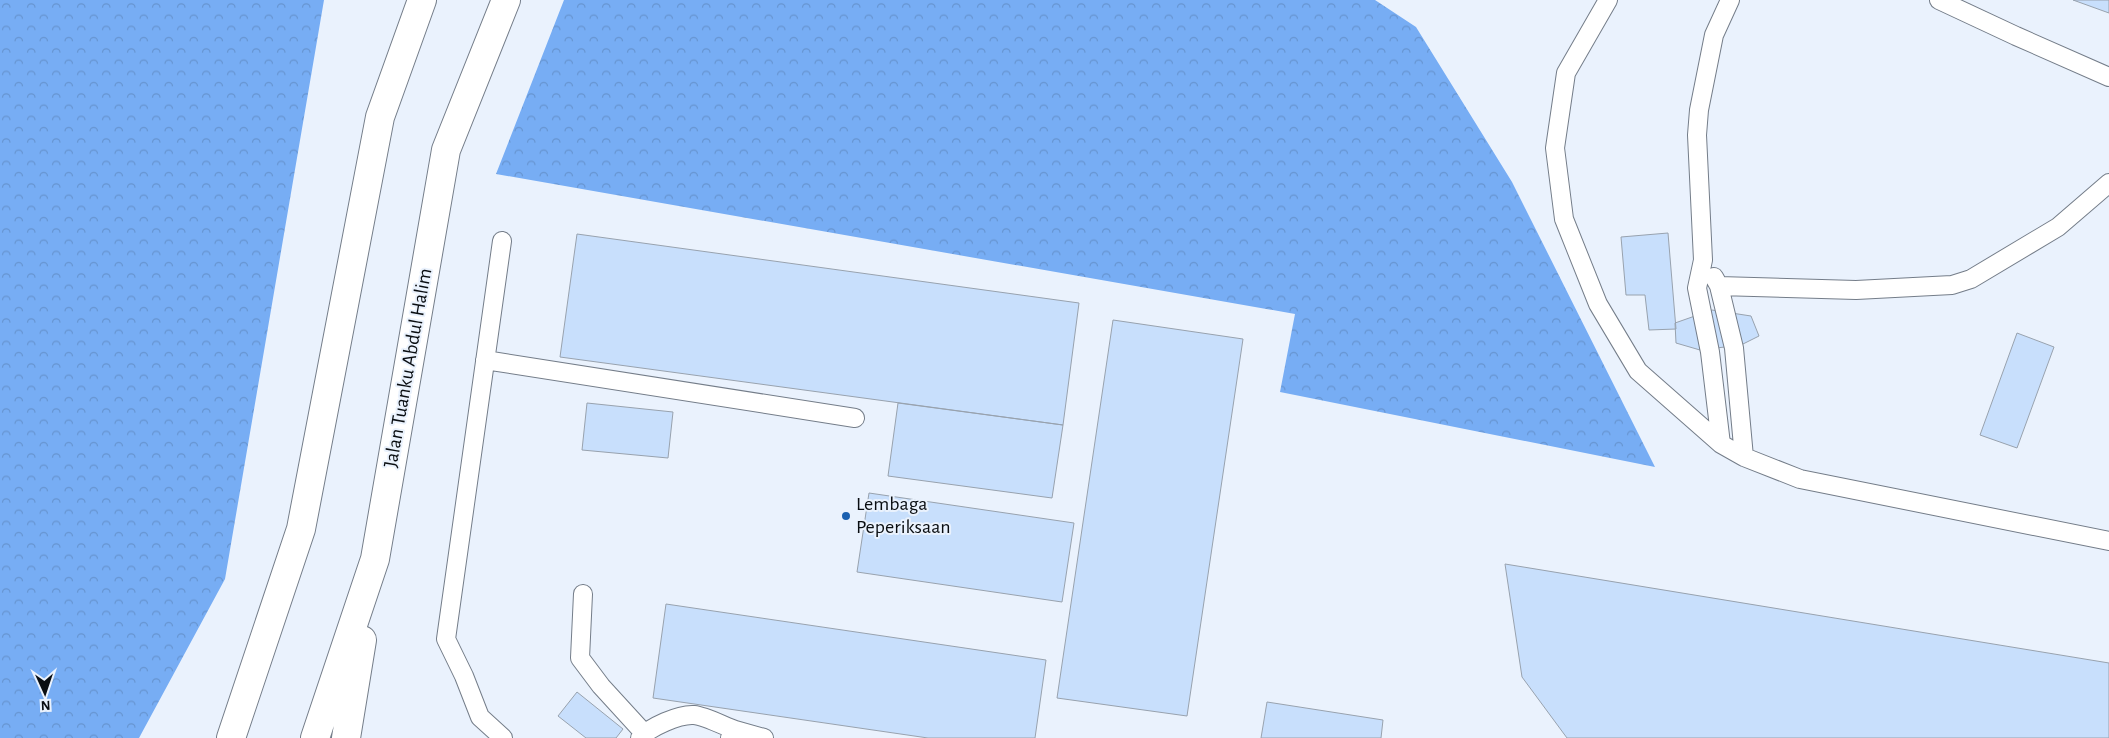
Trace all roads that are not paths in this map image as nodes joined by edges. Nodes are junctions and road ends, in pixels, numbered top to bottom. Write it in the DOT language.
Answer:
graph roads {
  1 [pos="422,0"];
  2 [pos="506,0"];
  3 [pos="1608,0"];
  4 [pos="1730,0"];
  5 [pos="1939,0"];
  6 [pos="2109,76"];
  7 [pos="2109,183"];
  8 [pos="502,241"];
  9 [pos="1703,260"];
  10 [pos="1719,286"];
  11 [pos="485,360"];
  12 [pos="855,418"];
  13 [pos="1721,444"];
  14 [pos="1744,457"];
  15 [pos="2109,541"];
  16 [pos="375,559"];
  17 [pos="583,594"];
  18 [pos="732,734"];
  19 [pos="642,736"];
  20 [pos="231,738"];
  21 [pos="315,738"];
  22 [pos="346,738"];
  23 [pos="503,738"];
  24 [pos="764,738"];
  1 -- 20 [label="main road"];
  2 -- 16 [label="main road, Jalan Tuanku Abdul Halim"];
  3 -- 13 [label="lane"];
  4 -- 9 [label="lane"];
  5 -- 6 [label="lane"];
  7 -- 10 [label="lane"];
  8 -- 11 [label="lane"];
  9 -- 10 [label="lane"];
  9 -- 13 [label="lane"];
  10 -- 14 [label="lane"];
  11 -- 12 [label="lane"];
  11 -- 23 [label="lane"];
  13 -- 14 [label="lane"];
  14 -- 15 [label="lane"];
  16 -- 21 [label="main road, Jalan Tuanku Abdul Halim"];
  16 -- 22 [label="main road"];
  17 -- 19 [label="lane"];
  18 -- 19 [label="lane"];
  18 -- 24 [label="lane"];
}
